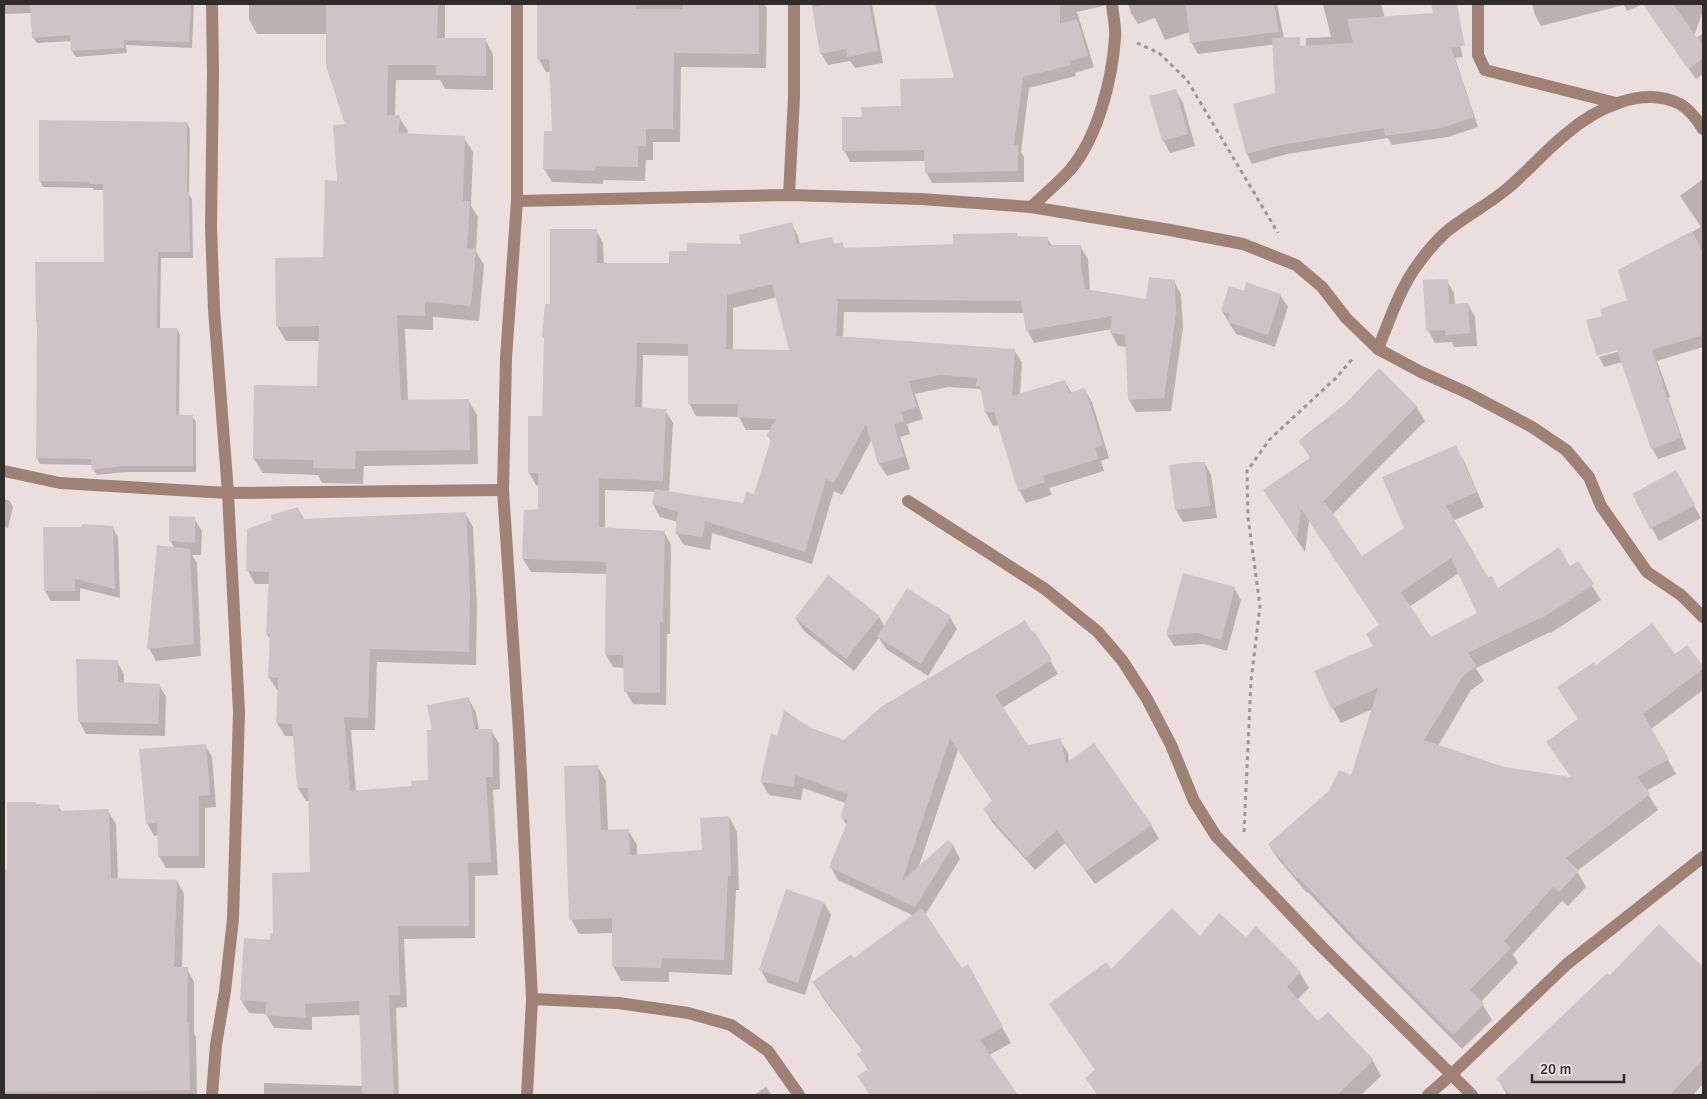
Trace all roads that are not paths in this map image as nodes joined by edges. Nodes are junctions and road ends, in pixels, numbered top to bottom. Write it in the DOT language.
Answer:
graph roads {
  1 [pos="212,4"];
  2 [pos="517,4"];
  3 [pos="794,4"];
  4 [pos="1112,4"];
  5 [pos="1478,4"];
  6 [pos="1616,103"];
  7 [pos="1703,129"];
  8 [pos="789,195"];
  9 [pos="516,201"];
  10 [pos="1031,206"];
  11 [pos="1378,349"];
  12 [pos="4,471"];
  13 [pos="504,490"];
  14 [pos="228,493"];
  15 [pos="908,501"];
  16 [pos="1703,617"];
  17 [pos="1703,857"];
  18 [pos="532,999"];
  19 [pos="1452,1074"];
  20 [pos="212,1095"];
  21 [pos="527,1095"];
  22 [pos="799,1095"];
  23 [pos="1428,1095"];
  24 [pos="1472,1095"];
  1 -- 14 [label="street"];
  2 -- 9 [label="street"];
  3 -- 8 [label="street"];
  4 -- 10 [label="street"];
  5 -- 6 [label="street"];
  6 -- 7 [label="street"];
  6 -- 11 [label="street"];
  8 -- 9 [label="street"];
  8 -- 10 [label="street"];
  9 -- 13 [label="street"];
  10 -- 11 [label="street"];
  11 -- 16 [label="street"];
  12 -- 14 [label="street"];
  13 -- 14 [label="street"];
  13 -- 18 [label="street"];
  14 -- 20 [label="street"];
  15 -- 19 [label="street"];
  17 -- 19 [label="street"];
  18 -- 21 [label="street"];
  18 -- 22 [label="street"];
  19 -- 23 [label="street"];
  19 -- 24 [label="street"];
}
